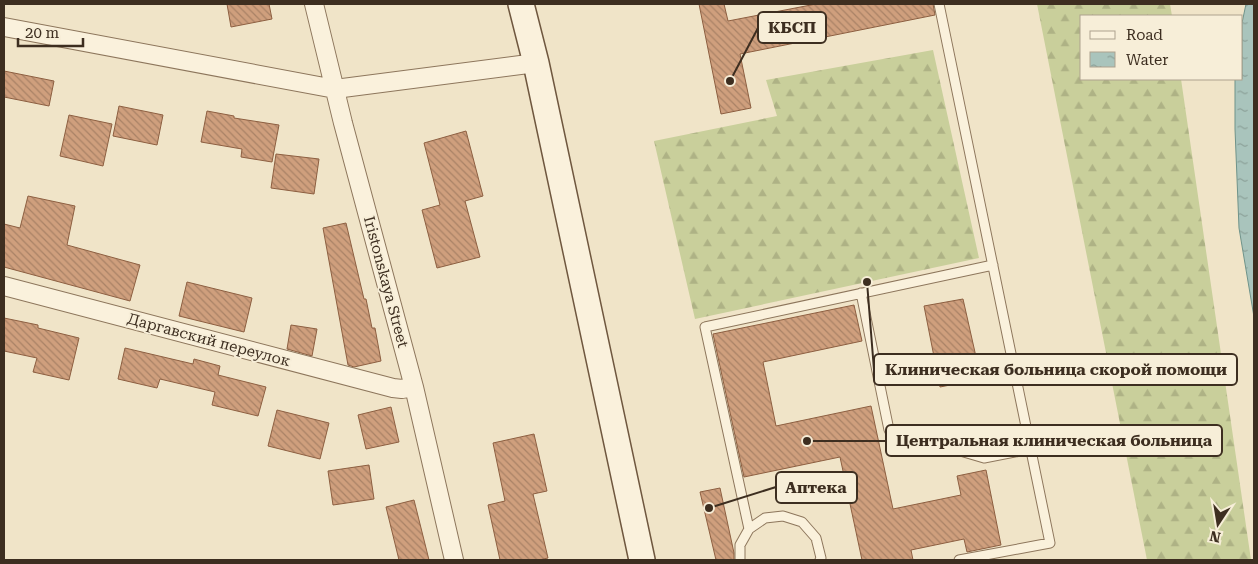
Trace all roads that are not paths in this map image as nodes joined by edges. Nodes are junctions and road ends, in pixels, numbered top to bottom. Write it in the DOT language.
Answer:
graph roads {
  1 [pos="314,4"];
  2 [pos="521,4"];
  3 [pos="939,4"];
  4 [pos="4,27"];
  5 [pos="536,63"];
  6 [pos="335,90"];
  7 [pos="993,265"];
  8 [pos="4,286"];
  9 [pos="861,293"];
  10 [pos="414,387"];
  11 [pos="1031,449"];
  12 [pos="749,529"];
  13 [pos="454,560"];
  14 [pos="642,560"];
  15 [pos="740,560"];
  16 [pos="820,560"];
  17 [pos="958,560"];
  1 -- 6 [label="street, Iristonskaya Street"];
  2 -- 5 [label="main road"];
  3 -- 7 [label="lane"];
  4 -- 6 [label="street"];
  5 -- 6 [label="street"];
  5 -- 14 [label="main road"];
  6 -- 10 [label="street, Iristonskaya Street"];
  7 -- 9 [label="lane"];
  7 -- 11 [label="lane"];
  8 -- 10 [label="street, Даргавский переулок"];
  9 -- 11 [label="lane"];
  9 -- 12 [label="lane"];
  10 -- 13 [label="street, Iristonskaya Street"];
  11 -- 17 [label="lane"];
  12 -- 15 [label="lane"];
  12 -- 16 [label="lane"];
}
